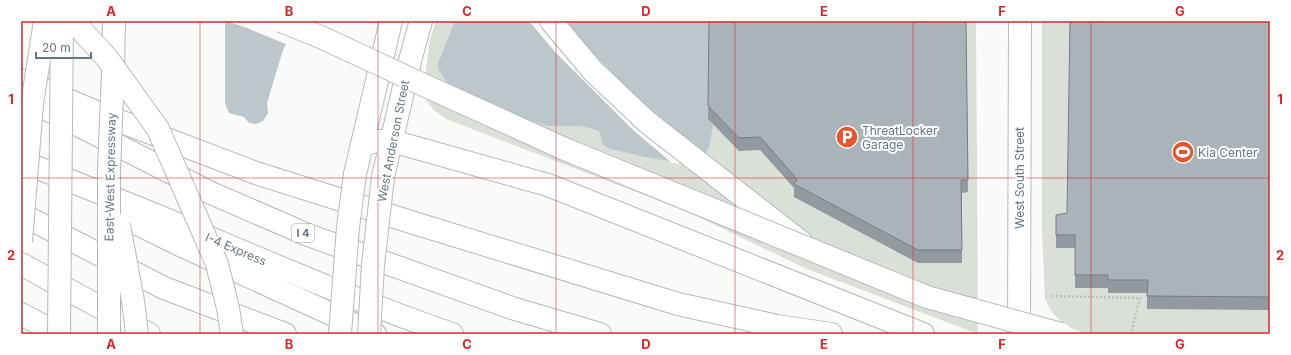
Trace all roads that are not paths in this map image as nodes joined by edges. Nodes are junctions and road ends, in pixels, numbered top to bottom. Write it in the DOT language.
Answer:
graph roads {
  1 [pos="45,21"];
  2 [pos="62,21"];
  3 [pos="73,21"];
  4 [pos="114,21"];
  5 [pos="281,21"];
  6 [pos="391,21"];
  7 [pos="421,21"];
  8 [pos="551,21"];
  9 [pos="1020,21"];
  10 [pos="21,80"];
  11 [pos="21,96"];
  12 [pos="392,141"];
  13 [pos="362,145"];
  14 [pos="21,161"];
  15 [pos="21,166"];
  16 [pos="109,169"];
  17 [pos="21,214"];
  18 [pos="21,241"];
  19 [pos="810,249"];
  20 [pos="21,264"];
  21 [pos="21,314"];
  22 [pos="59,334"];
  23 [pos="109,334"];
  24 [pos="137,334"];
  25 [pos="149,334"];
  26 [pos="232,334"];
  27 [pos="285,334"];
  28 [pos="340,334"];
  29 [pos="369,334"];
  30 [pos="375,334"];
  31 [pos="452,334"];
  32 [pos="600,334"];
  33 [pos="831,334"];
  34 [pos="923,334"];
  35 [pos="1019,334"];
  36 [pos="1060,334"];
  1 -- 18 [label="main road, bridge"];
  2 -- 22 [label="main road, bridge"];
  3 -- 26 [label="main road, bridge"];
  4 -- 16 [label="main road, East-West Expressway, bridge"];
  5 -- 19 [label="main road, bridge"];
  6 -- 13 [label="main road"];
  7 -- 12 [label="main road, West Anderson Street"];
  8 -- 19 [label="main road, bridge"];
  9 -- 35 [label="main road, West South Street"];
  10 -- 33 [label="main road"];
  11 -- 32 [label="main road, I 4"];
  12 -- 13 [label="main road"];
  12 -- 29 [label="main road, West Anderson Street, bridge"];
  12 -- 34 [label="main road"];
  13 -- 28 [label="main road, bridge"];
  14 -- 31 [label="main road, I-4 Express"];
  15 -- 30 [label="main road"];
  16 -- 23 [label="main road, East-West Expressway, bridge"];
  16 -- 24 [label="main road, bridge"];
  17 -- 27 [label="main road"];
  19 -- 36 [label="main road, bridge"];
  20 -- 25 [label="main road"];
  21 -- 22 [label="main road"];
}
